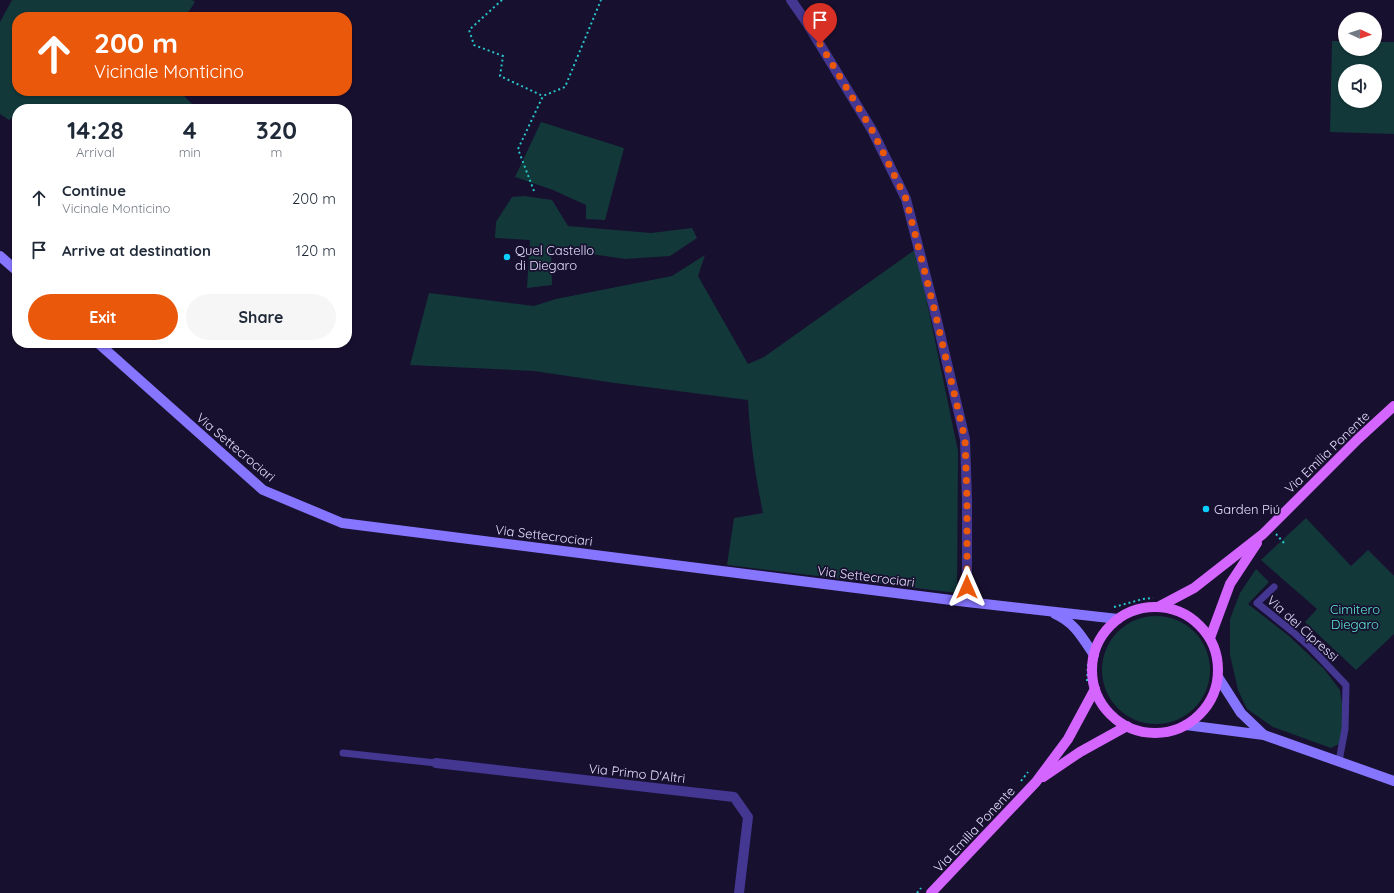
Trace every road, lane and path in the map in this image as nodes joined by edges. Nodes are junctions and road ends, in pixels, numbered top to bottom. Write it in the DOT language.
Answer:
graph roads {
  1 [pos="502,0"];
  2 [pos="601,0"];
  3 [pos="791,0"];
  4 [pos="543,96"];
  5 [pos="534,191"];
  6 [pos="0,256"];
  7 [pos="12,267"];
  8 [pos="104,348"];
  9 [pos="1394,406"];
  10 [pos="1266,531"];
  11 [pos="1284,543"];
  12 [pos="1274,587"];
  13 [pos="967,602"];
  14 [pos="1158,602"];
  15 [pos="1109,608"];
  16 [pos="1048,611"];
  17 [pos="1118,619"];
  18 [pos="1210,638"];
  19 [pos="1091,658"];
  20 [pos="1218,677"];
  21 [pos="1085,686"];
  22 [pos="1095,690"];
  23 [pos="1186,725"];
  24 [pos="1127,726"];
  25 [pos="1264,734"];
  26 [pos="343,753"];
  27 [pos="1339,761"];
  28 [pos="436,763"];
  29 [pos="1030,771"];
  30 [pos="1394,781"];
  31 [pos="1019,782"];
  32 [pos="1036,782"];
  33 [pos="922,888"];
  34 [pos="739,893"];
  35 [pos="916,893"];
  36 [pos="932,893"];
  1 -- 4 [label="path"];
  2 -- 4 [label="path"];
  3 -- 13 [label="street"];
  4 -- 5 [label="path"];
  6 -- 7 [label="main road"];
  8 -- 13 [label="main road, Via Settecrociari"];
  9 -- 10 [label="main road, Via Emilia Ponente"];
  10 -- 11 [label="path"];
  10 -- 14 [label="main road, Via Emilia Ponente"];
  10 -- 18 [label="main road, Via Emilia Ponente"];
  12 -- 27 [label="lane, Via dei Cipressi"];
  13 -- 16 [label="main road, Via Settecrociari"];
  14 -- 15 [label="path"];
  14 -- 17 [label="main road"];
  14 -- 18 [label="main road"];
  16 -- 17 [label="main road, Via Settecrociari"];
  16 -- 19 [label="main road, Via Settecrociari"];
  17 -- 19 [label="main road"];
  18 -- 20 [label="main road"];
  19 -- 21 [label="path"];
  19 -- 22 [label="main road"];
  20 -- 23 [label="main road"];
  20 -- 25 [label="main road"];
  22 -- 24 [label="main road"];
  22 -- 32 [label="main road, Via Emilia Ponente"];
  23 -- 24 [label="main road"];
  23 -- 25 [label="main road"];
  24 -- 32 [label="main road, Via Emilia Ponente"];
  25 -- 27 [label="main road"];
  26 -- 28 [label="lane"];
  27 -- 30 [label="main road"];
  28 -- 34 [label="street, Via Primo D'Altri"];
  29 -- 31 [label="path"];
  32 -- 36 [label="main road, Via Emilia Ponente"];
  33 -- 35 [label="path"];
}
